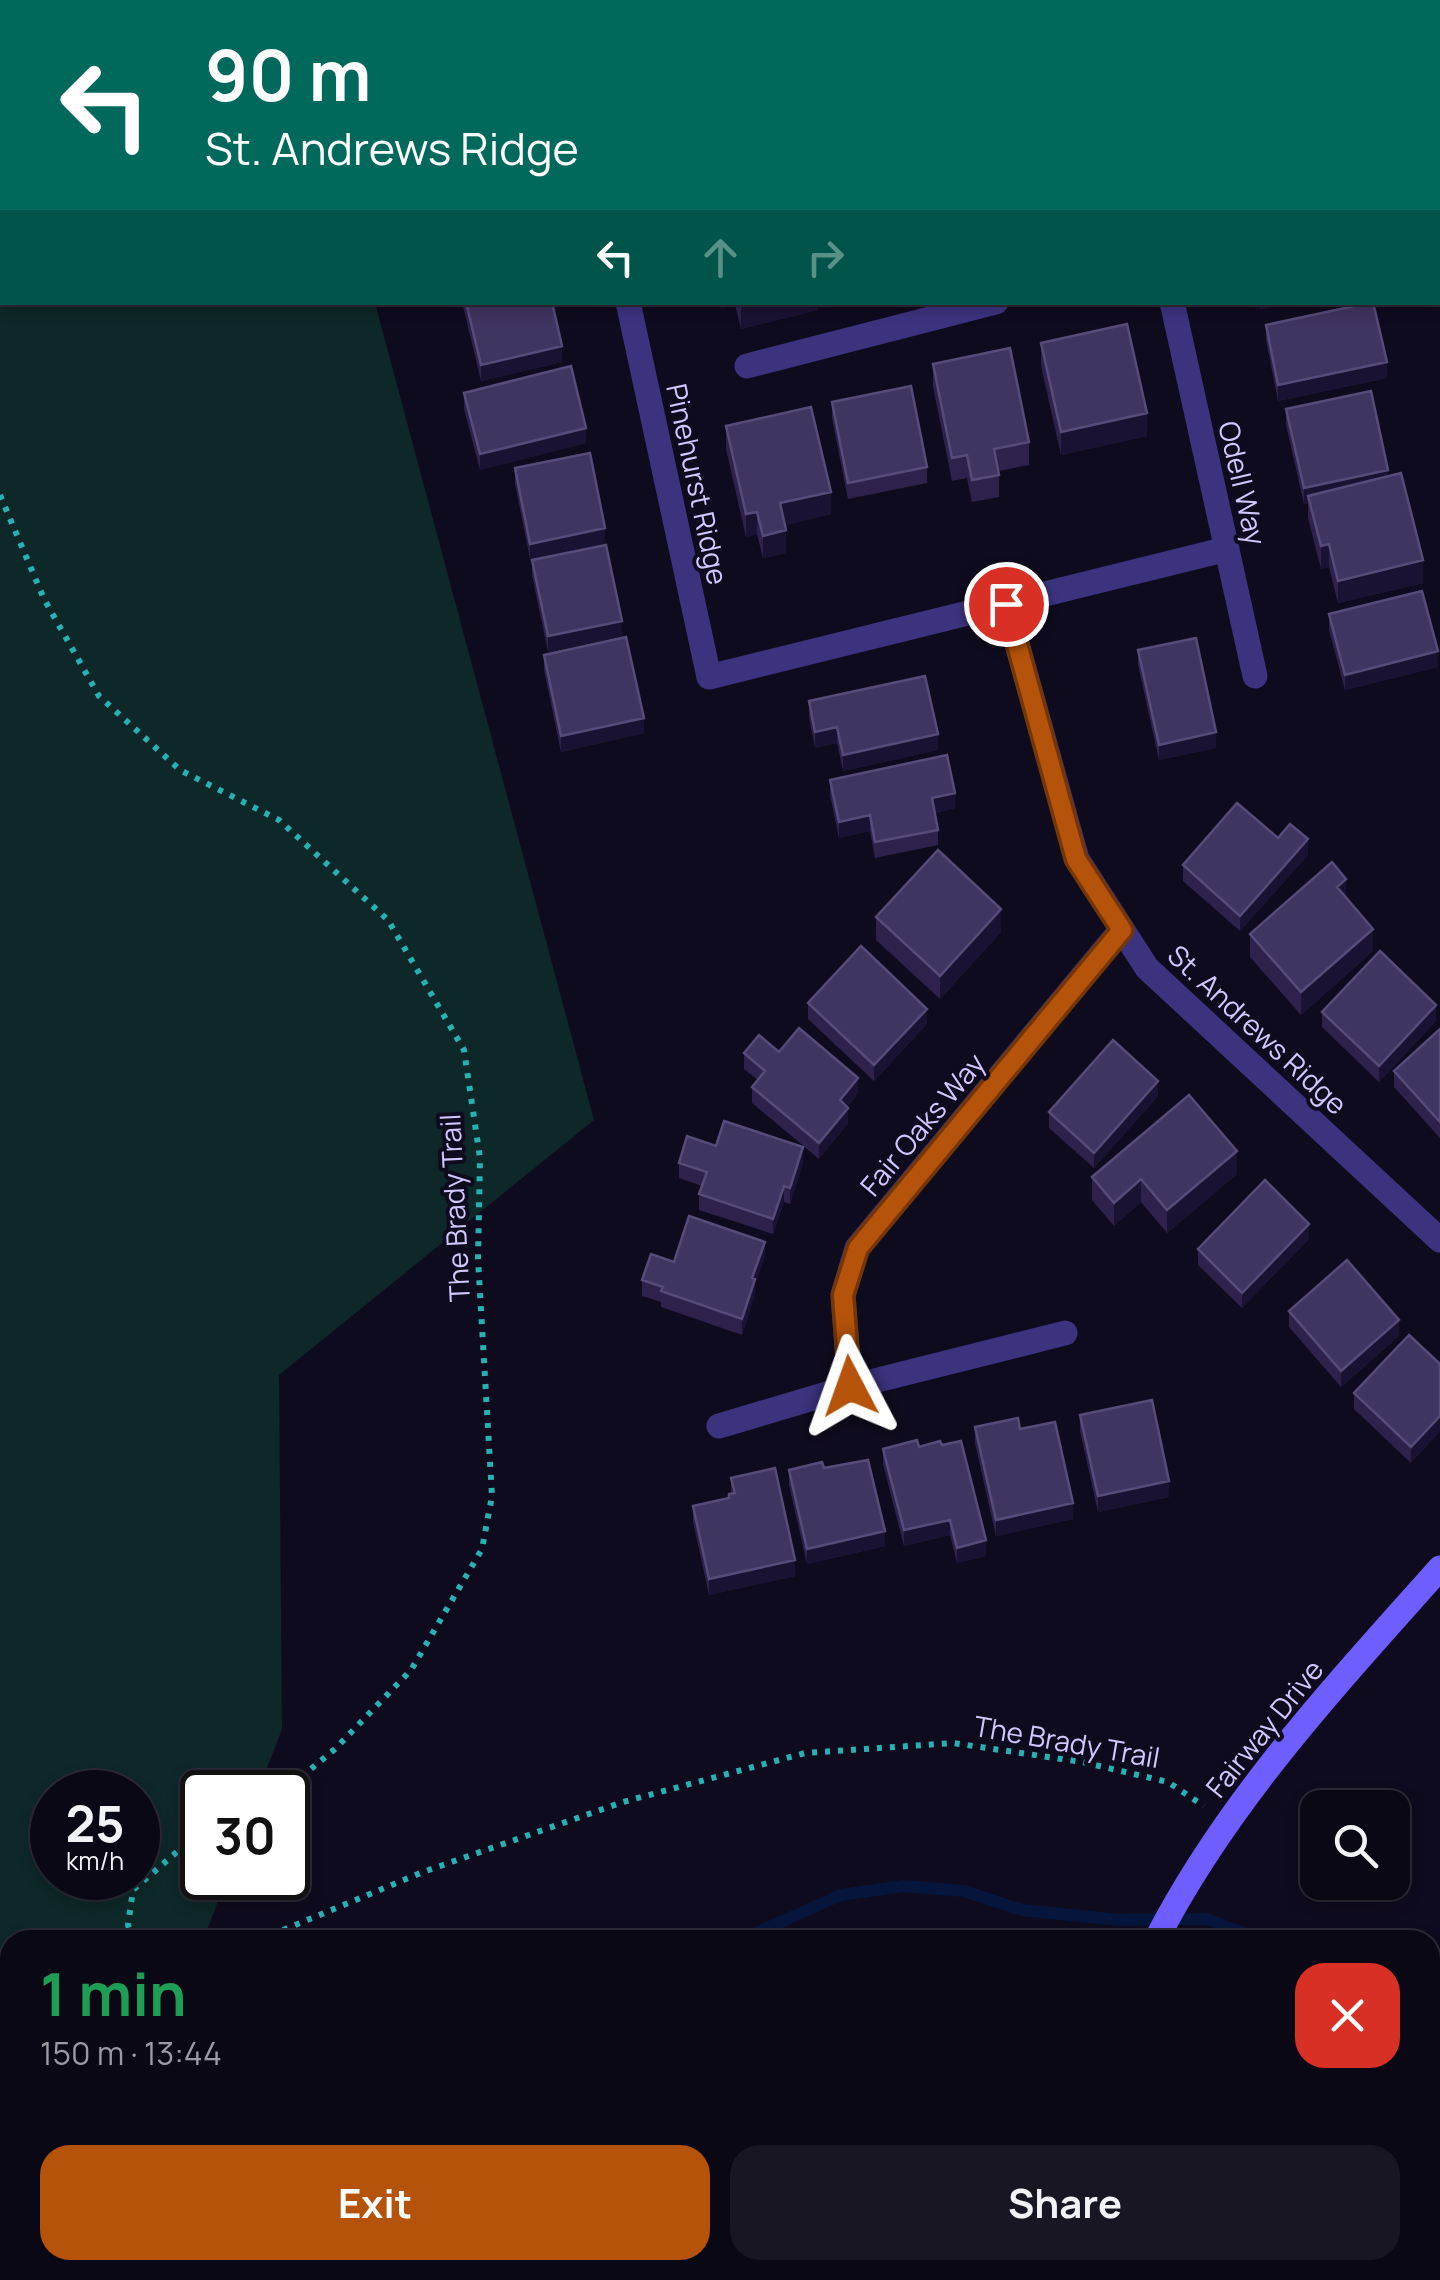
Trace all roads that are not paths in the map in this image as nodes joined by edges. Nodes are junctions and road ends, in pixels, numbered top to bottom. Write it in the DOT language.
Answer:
graph roads {
  1 [pos="629,305"];
  2 [pos="972,305"];
  3 [pos="1173,305"];
  4 [pos="916,312"];
  5 [pos="748,366"];
  6 [pos="1227,549"];
  7 [pos="1006,604"];
  8 [pos="1255,676"];
  9 [pos="1122,930"];
  10 [pos="1440,1240"];
  11 [pos="1065,1333"];
  12 [pos="850,1386"];
  13 [pos="719,1426"];
  14 [pos="1440,1568"];
  15 [pos="1161,1930"];
  1 -- 7 [label="street, Pinehurst Ridge"];
  2 -- 4 [label="street"];
  3 -- 6 [label="street, Odell Way"];
  4 -- 5 [label="street"];
  6 -- 7 [label="street"];
  6 -- 8 [label="street, Odell Way"];
  7 -- 9 [label="street, St. Andrews Ridge"];
  9 -- 10 [label="street, St. Andrews Ridge"];
  9 -- 12 [label="street, Fair Oaks Way"];
  11 -- 12 [label="street"];
  12 -- 13 [label="street"];
  14 -- 15 [label="street, Fairway Drive"];
}
